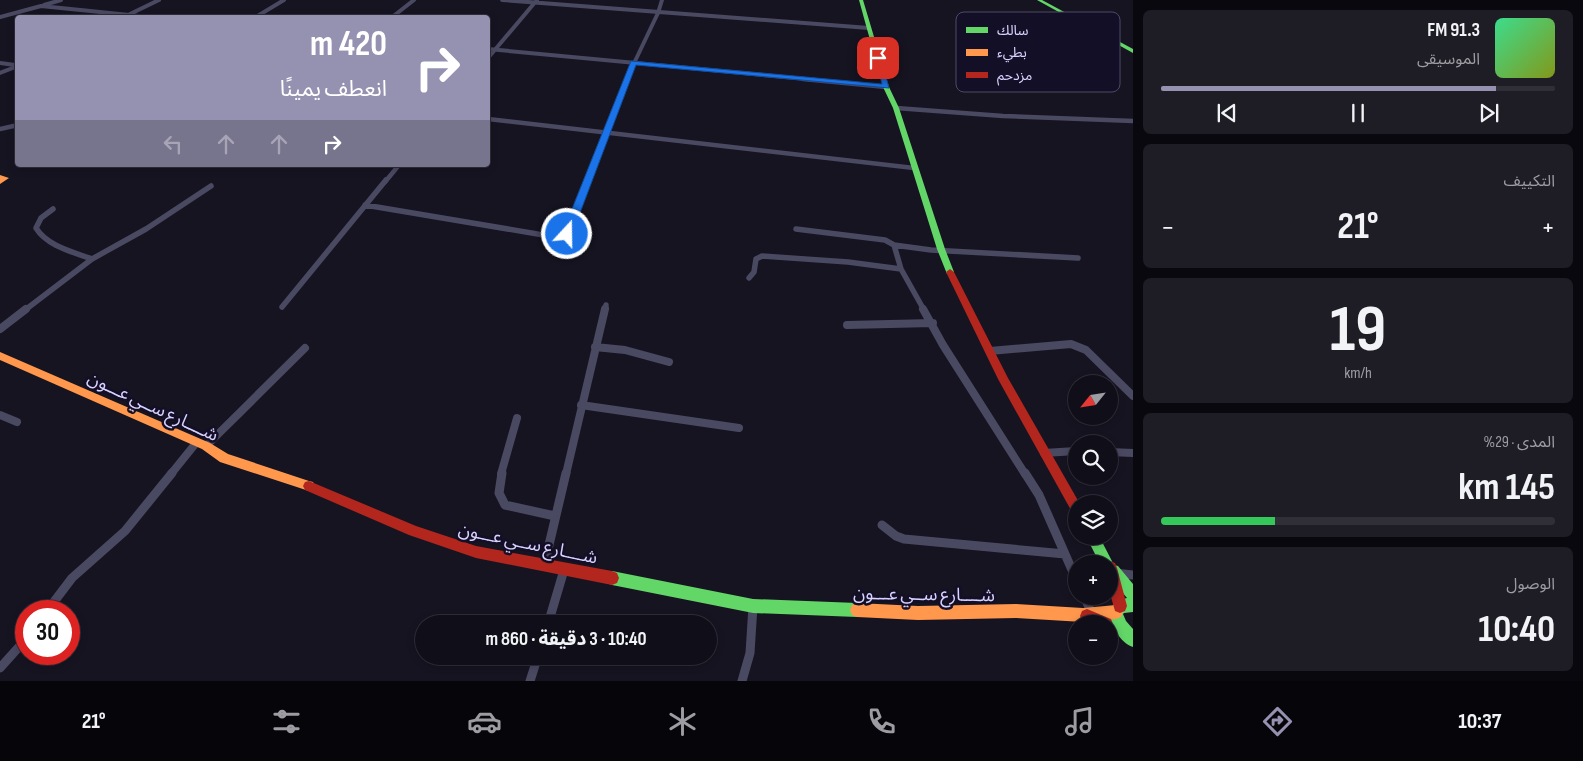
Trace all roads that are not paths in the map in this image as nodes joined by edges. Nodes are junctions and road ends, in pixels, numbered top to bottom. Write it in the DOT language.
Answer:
graph roads {
  1 [pos="61,0"];
  2 [pos="159,0"];
  3 [pos="284,0"];
  4 [pos="414,0"];
  5 [pos="502,0"];
  6 [pos="662,0"];
  7 [pos="861,0"];
  8 [pos="1039,0"];
  9 [pos="1045,0"];
  10 [pos="536,1"];
  11 [pos="41,6"];
  12 [pos="1061,12"];
  13 [pos="1067,12"];
  14 [pos="658,13"];
  15 [pos="128,15"];
  16 [pos="259,15"];
  17 [pos="395,15"];
  18 [pos="0,17"];
  19 [pos="869,28"];
  20 [pos="1120,40"];
  21 [pos="1120,44"];
  22 [pos="1133,47"];
  23 [pos="490,49"];
  24 [pos="493,50"];
  25 [pos="1133,51"];
  26 [pos="490,55"];
  27 [pos="0,63"];
  28 [pos="633,63"];
  29 [pos="15,66"];
  30 [pos="15,67"];
  31 [pos="0,73"];
  32 [pos="886,87"];
  33 [pos="896,108"];
  34 [pos="490,119"];
  35 [pos="1133,121"];
  36 [pos="15,126"];
  37 [pos="0,129"];
  38 [pos="608,132"];
  39 [pos="396,167"];
  40 [pos="914,168"];
  41 [pos="0,177"];
  42 [pos="0,182"];
  43 [pos="211,186"];
  44 [pos="365,205"];
  45 [pos="53,209"];
  46 [pos="796,230"];
  47 [pos="894,245"];
  48 [pos="941,249"];
  49 [pos="1078,258"];
  50 [pos="92,259"];
  51 [pos="902,269"];
  52 [pos="749,278"];
  53 [pos="606,305"];
  54 [pos="282,308"];
  55 [pos="933,323"];
  56 [pos="847,325"];
  57 [pos="0,330"];
  58 [pos="595,347"];
  59 [pos="305,348"];
  60 [pos="990,351"];
  61 [pos="0,356"];
  62 [pos="669,362"];
  63 [pos="1133,396"];
  64 [pos="581,405"];
  65 [pos="0,415"];
  66 [pos="517,418"];
  67 [pos="17,422"];
  68 [pos="739,428"];
  69 [pos="201,444"];
  70 [pos="1068,452"];
  71 [pos="1118,452"];
  72 [pos="1044,453"];
  73 [pos="1133,453"];
  74 [pos="1068,495"];
  75 [pos="555,516"];
  76 [pos="882,525"];
  77 [pos="1065,554"];
  78 [pos="1068,561"];
  79 [pos="544,566"];
  80 [pos="564,570"];
  81 [pos="1118,570"];
  82 [pos="1133,575"];
  83 [pos="1118,577"];
  84 [pos="1133,595"];
  85 [pos="55,600"];
  86 [pos="1133,604"];
  87 [pos="1086,605"];
  88 [pos="1117,605"];
  89 [pos="752,606"];
  90 [pos="1118,609"];
  91 [pos="551,615"];
  92 [pos="1088,615"];
  93 [pos="1118,628"];
  94 [pos="1122,630"];
  95 [pos="1133,640"];
  96 [pos="15,651"];
  97 [pos="535,665"];
  98 [pos="0,668"];
  99 [pos="530,681"];
  100 [pos="742,681"];
  1 -- 11 [label="street"];
  2 -- 15 [label="street"];
  3 -- 16 [label="street"];
  4 -- 17 [label="street"];
  5 -- 10 [label="street"];
  6 -- 14 [label="street"];
  7 -- 19 [label="main road"];
  8 -- 12 [label="main road"];
  9 -- 13 [label="main road"];
  10 -- 14 [label="street"];
  10 -- 24 [label="street"];
  11 -- 15 [label="street"];
  11 -- 18 [label="street"];
  14 -- 19 [label="street"];
  14 -- 28 [label="street"];
  19 -- 32 [label="main road"];
  20 -- 22 [label="main road"];
  21 -- 25 [label="main road"];
  23 -- 24 [label="street"];
  24 -- 26 [label="street"];
  24 -- 28 [label="street"];
  27 -- 29 [label="street"];
  28 -- 32 [label="street"];
  28 -- 38 [label="street"];
  30 -- 31 [label="street"];
  32 -- 33 [label="main road"];
  33 -- 35 [label="street"];
  33 -- 40 [label="main road"];
  34 -- 38 [label="street"];
  36 -- 37 [label="street"];
  38 -- 40 [label="street"];
  38 -- 44 [label="street"];
  39 -- 44 [label="street"];
  40 -- 48 [label="main road"];
  41 -- 42 [label="main road"];
  43 -- 50 [label="street"];
  44 -- 54 [label="street"];
  45 -- 50 [label="street"];
  46 -- 47 [label="street"];
  47 -- 48 [label="street"];
  47 -- 51 [label="street"];
  48 -- 49 [label="street"];
  48 -- 60 [label="main road"];
  50 -- 57 [label="street"];
  51 -- 52 [label="street"];
  51 -- 55 [label="street"];
  53 -- 58 [label="street"];
  55 -- 56 [label="street"];
  55 -- 77 [label="street"];
  58 -- 62 [label="street"];
  58 -- 64 [label="street"];
  59 -- 69 [label="street"];
  60 -- 63 [label="street"];
  60 -- 72 [label="main road"];
  61 -- 69 [label="main road, شــــارع ســي عـــون"];
  64 -- 68 [label="street"];
  64 -- 75 [label="street"];
  65 -- 67 [label="street"];
  66 -- 75 [label="street"];
  69 -- 79 [label="main road, شــــارع ســي عـــون"];
  69 -- 85 [label="street"];
  70 -- 72 [label="street"];
  71 -- 73 [label="street"];
  72 -- 74 [label="main road"];
  75 -- 79 [label="street"];
  76 -- 77 [label="street"];
  77 -- 78 [label="street"];
  79 -- 80 [label="main road, شــــارع ســي عـــون"];
  80 -- 89 [label="main road, شــــارع ســي عـــون"];
  80 -- 91 [label="street"];
  81 -- 82 [label="street"];
  83 -- 84 [label="main road"];
  86 -- 90 [label="main road"];
  87 -- 92 [label="street"];
  88 -- 90 [label="main road"];
  89 -- 92 [label="main road, شــــارع ســي عـــون"];
  89 -- 100 [label="street"];
  90 -- 92 [label="main road"];
  90 -- 94 [label="main road"];
  93 -- 94 [label="main road"];
  94 -- 95 [label="main road"];
  96 -- 98 [label="street"];
  97 -- 99 [label="street"];
}
